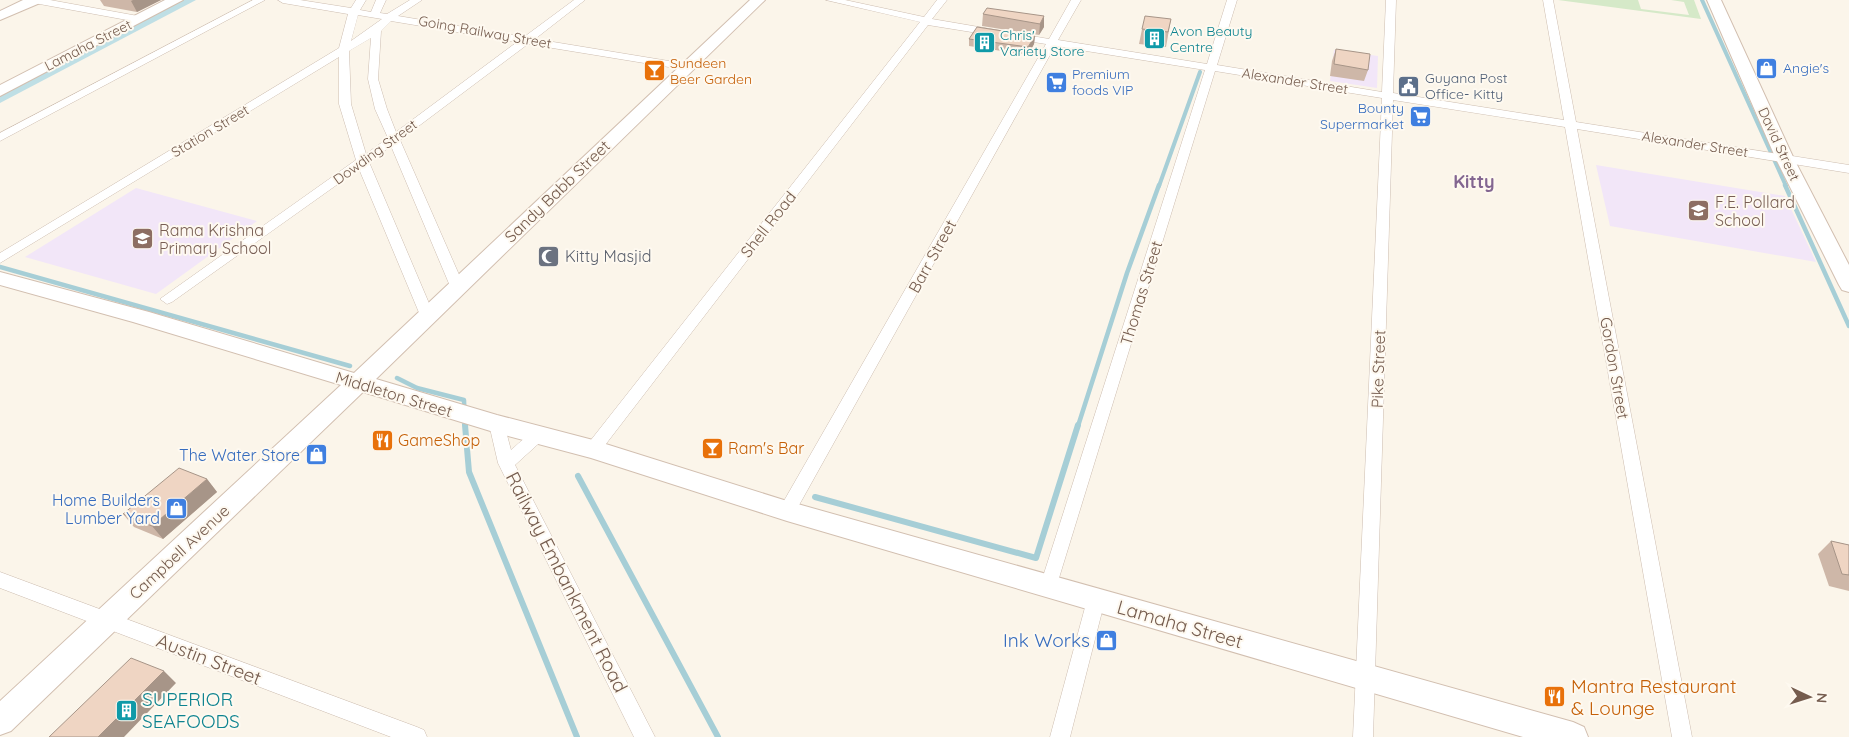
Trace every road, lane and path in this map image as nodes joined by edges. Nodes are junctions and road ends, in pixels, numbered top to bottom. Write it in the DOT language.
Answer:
graph roads {
  1 [pos="34,0"];
  2 [pos="176,0"];
  3 [pos="260,0"];
  4 [pos="283,0"];
  5 [pos="361,0"];
  6 [pos="381,0"];
  7 [pos="417,0"];
  8 [pos="580,0"];
  9 [pos="758,0"];
  10 [pos="831,0"];
  11 [pos="942,0"];
  12 [pos="1076,0"];
  13 [pos="1232,0"];
  14 [pos="1391,0"];
  15 [pos="1548,0"];
  16 [pos="1714,0"];
  17 [pos="354,11"];
  18 [pos="375,14"];
  19 [pos="0,16"];
  20 [pos="391,16"];
  21 [pos="138,19"];
  22 [pos="926,20"];
  23 [pos="376,30"];
  24 [pos="527,39"];
  25 [pos="1052,43"];
  26 [pos="344,49"];
  27 [pos="687,67"];
  28 [pos="1211,68"];
  29 [pos="0,91"];
  30 [pos="1388,96"];
  31 [pos="1570,124"];
  32 [pos="0,138"];
  33 [pos="394,139"];
  34 [pos="1783,158"];
  35 [pos="362,161"];
  36 [pos="1849,169"];
  37 [pos="1,263"];
  38 [pos="1849,285"];
  39 [pos="457,286"];
  40 [pos="167,299"];
  41 [pos="427,315"];
  42 [pos="358,383"];
  43 [pos="497,424"];
  44 [pos="540,436"];
  45 [pos="593,449"];
  46 [pos="506,463"];
  47 [pos="787,511"];
  48 [pos="0,580"];
  49 [pos="1049,586"];
  50 [pos="1096,600"];
  51 [pos="106,620"];
  52 [pos="1367,678"];
  53 [pos="0,721"];
  54 [pos="417,737"];
  55 [pos="645,737"];
  56 [pos="1060,737"];
  57 [pos="1363,737"];
  58 [pos="1573,737"];
  59 [pos="1682,737"];
  1 -- 19 [label="street"];
  1 -- 21 [label="street"];
  2 -- 21 [label="street, Lamaha Street"];
  3 -- 32 [label="street"];
  4 -- 17 [label="street, Going Railway Street"];
  5 -- 17 [label="street"];
  6 -- 18 [label="street"];
  7 -- 20 [label="street, Station Street"];
  8 -- 24 [label="street, Dowding Street"];
  9 -- 27 [label="street, Sandy Babb Street"];
  10 -- 22 [label="street, Alexander Street"];
  11 -- 22 [label="street, Shell Road"];
  12 -- 25 [label="street, Barr Street"];
  13 -- 28 [label="street, Thomas Street"];
  14 -- 30 [label="street, Pike Street"];
  15 -- 31 [label="street, Gordon Street"];
  16 -- 34 [label="street, David Street"];
  17 -- 18 [label="street, Going Railway Street"];
  17 -- 26 [label="street"];
  18 -- 20 [label="street, Going Railway Street"];
  20 -- 23 [label="street, Station Street"];
  20 -- 24 [label="street, Going Railway Street"];
  21 -- 29 [label="street, Lamaha Street"];
  22 -- 25 [label="street, Alexander Street"];
  22 -- 45 [label="street, Shell Road"];
  23 -- 26 [label="street, Station Street"];
  23 -- 33 [label="street"];
  24 -- 27 [label="street, Going Railway Street"];
  24 -- 33 [label="street, Dowding Street"];
  25 -- 28 [label="street, Alexander Street"];
  25 -- 47 [label="street, Barr Street"];
  26 -- 35 [label="street"];
  26 -- 37 [label="street, Station Street"];
  27 -- 39 [label="street, Sandy Babb Street"];
  28 -- 30 [label="street, Alexander Street"];
  28 -- 49 [label="street, Thomas Street"];
  30 -- 31 [label="street, Alexander Street"];
  30 -- 52 [label="street, Pike Street"];
  31 -- 34 [label="street, Alexander Street"];
  31 -- 59 [label="street, Gordon Street"];
  33 -- 35 [label="street, Dowding Street"];
  33 -- 39 [label="street"];
  34 -- 36 [label="street"];
  34 -- 38 [label="street, David Street"];
  35 -- 40 [label="street, Dowding Street"];
  35 -- 41 [label="street"];
  37 -- 42 [label="street, Middleton Street"];
  39 -- 41 [label="street, Sandy Babb Street"];
  41 -- 42 [label="street, Sandy Babb Street"];
  42 -- 43 [label="street, Middleton Street"];
  42 -- 51 [label="street, Campbell Avenue"];
  43 -- 44 [label="street, Middleton Street"];
  43 -- 46 [label="street, Railway Embankment Road"];
  44 -- 45 [label="street, Middleton Street"];
  44 -- 46 [label="street"];
  45 -- 47 [label="street, Middleton Street"];
  46 -- 55 [label="street, Railway Embankment Road"];
  47 -- 49 [label="street, Lamaha Street"];
  48 -- 51 [label="street, Austin Street"];
  49 -- 50 [label="street, Lamaha Street"];
  50 -- 52 [label="street, Lamaha Street"];
  50 -- 56 [label="street"];
  51 -- 53 [label="street, Campbell Avenue"];
  51 -- 54 [label="street, Austin Street"];
  52 -- 57 [label="street, Pike Street"];
  52 -- 58 [label="street, Lamaha Street"];
}
